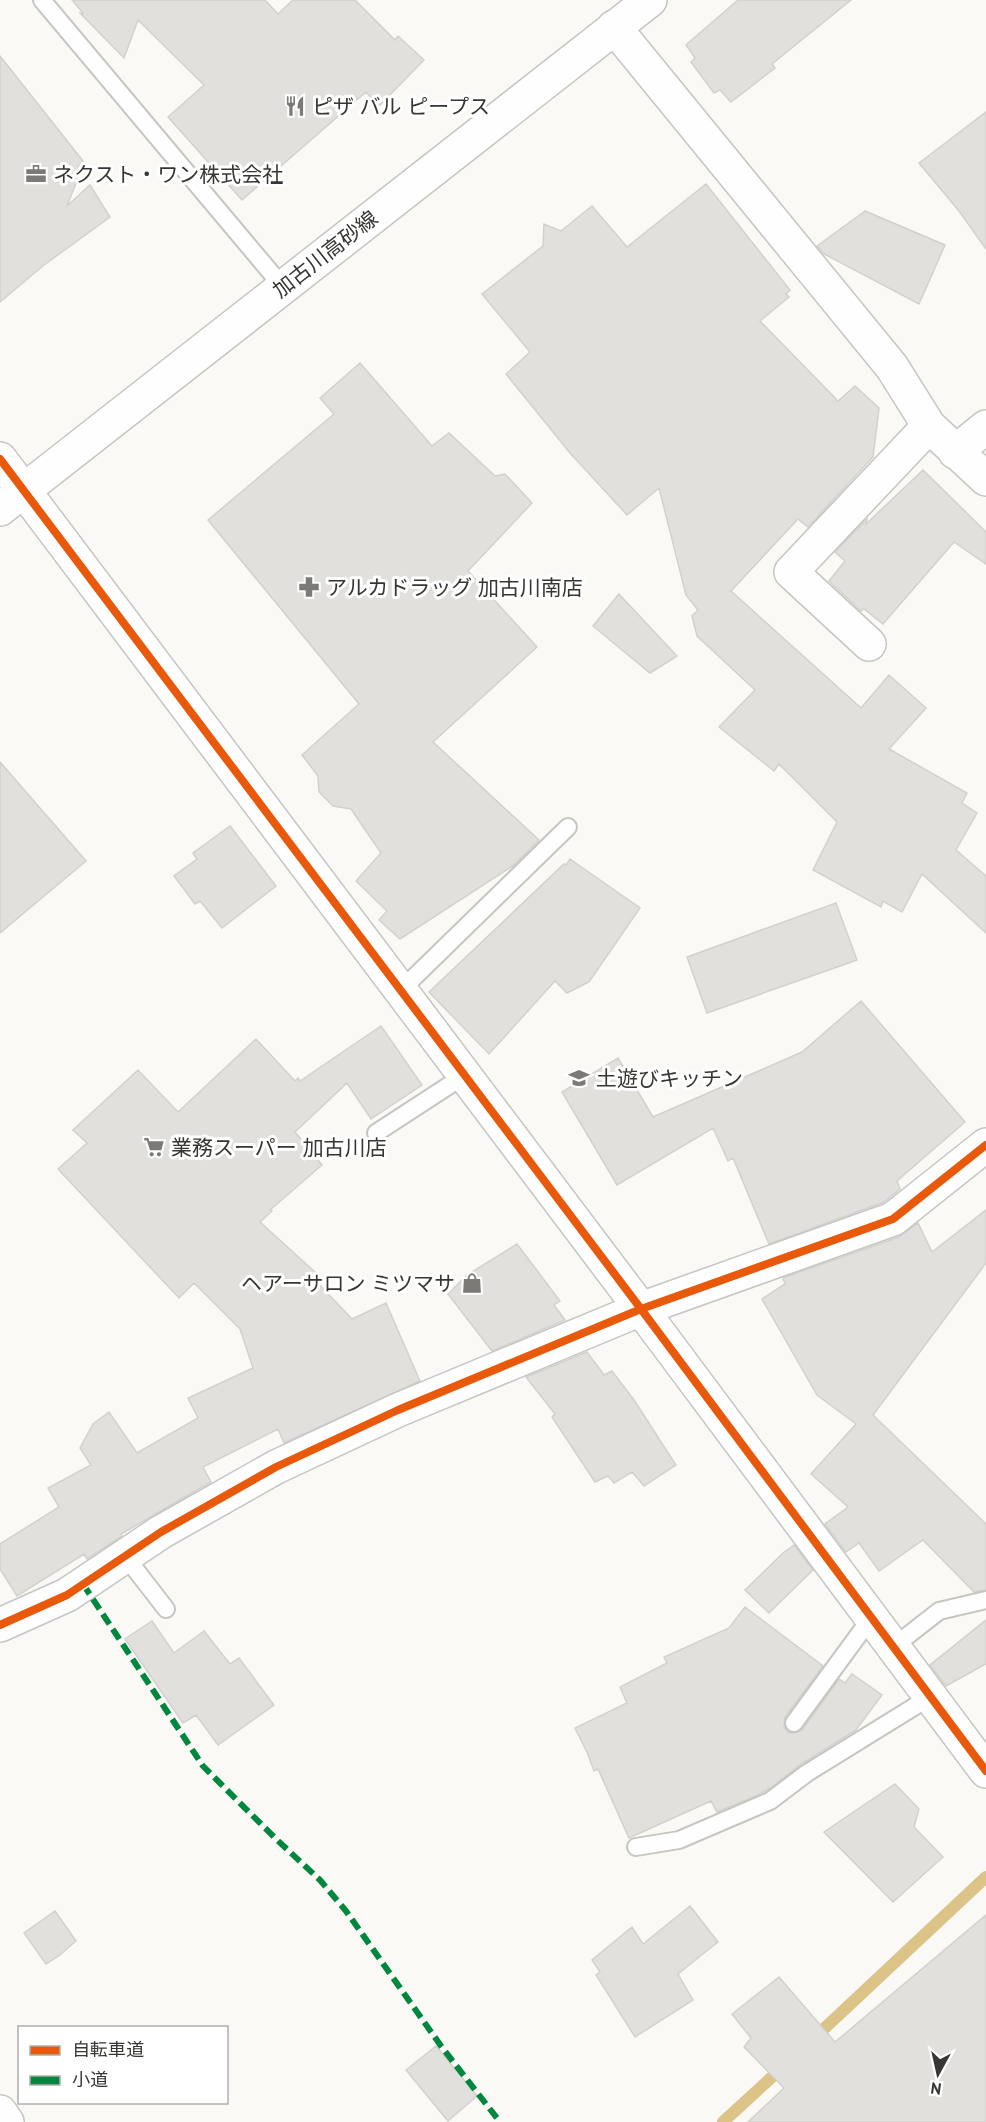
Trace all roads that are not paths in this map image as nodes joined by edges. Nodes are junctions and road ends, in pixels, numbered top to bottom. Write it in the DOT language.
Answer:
graph roads {
  1 [pos="42,0"];
  2 [pos="650,0"];
  3 [pos="614,27"];
  4 [pos="283,287"];
  5 [pos="929,426"];
  6 [pos="986,427"];
  7 [pos="955,452"];
  8 [pos="0,459"];
  9 [pos="986,479"];
  10 [pos="12,500"];
  11 [pos="869,644"];
  12 [pos="568,827"];
  13 [pos="401,990"];
  14 [pos="465,1075"];
  15 [pos="376,1133"];
  16 [pos="986,1145"];
  17 [pos="641,1309"];
  18 [pos="125,1556"];
  19 [pos="986,1600"];
  20 [pos="166,1609"];
  21 [pos="871,1618"];
  22 [pos="0,1624"];
  23 [pos="893,1647"];
  24 [pos="930,1697"];
  25 [pos="794,1723"];
  26 [pos="986,1771"];
  27 [pos="636,1847"];
  28 [pos="0,2112"];
  29 [pos="7,2122"];
  1 -- 4 [label="lane"];
  2 -- 3 [label="street, 加古川高砂線"];
  3 -- 4 [label="street, 加古川高砂線"];
  3 -- 5 [label="street"];
  4 -- 10 [label="street, 加古川高砂線"];
  5 -- 7 [label="street"];
  5 -- 11 [label="street"];
  6 -- 7 [label="street"];
  7 -- 9 [label="street"];
  8 -- 10 [label="street"];
  10 -- 13 [label="street"];
  12 -- 13 [label="lane"];
  13 -- 14 [label="street"];
  14 -- 15 [label="lane"];
  14 -- 17 [label="street"];
  16 -- 17 [label="street"];
  17 -- 18 [label="street"];
  17 -- 21 [label="street"];
  18 -- 20 [label="lane"];
  18 -- 22 [label="street"];
  19 -- 23 [label="lane"];
  21 -- 23 [label="street"];
  21 -- 25 [label="lane"];
  23 -- 24 [label="street"];
  24 -- 26 [label="street"];
  24 -- 27 [label="lane"];
  28 -- 29 [label="street"];
}
